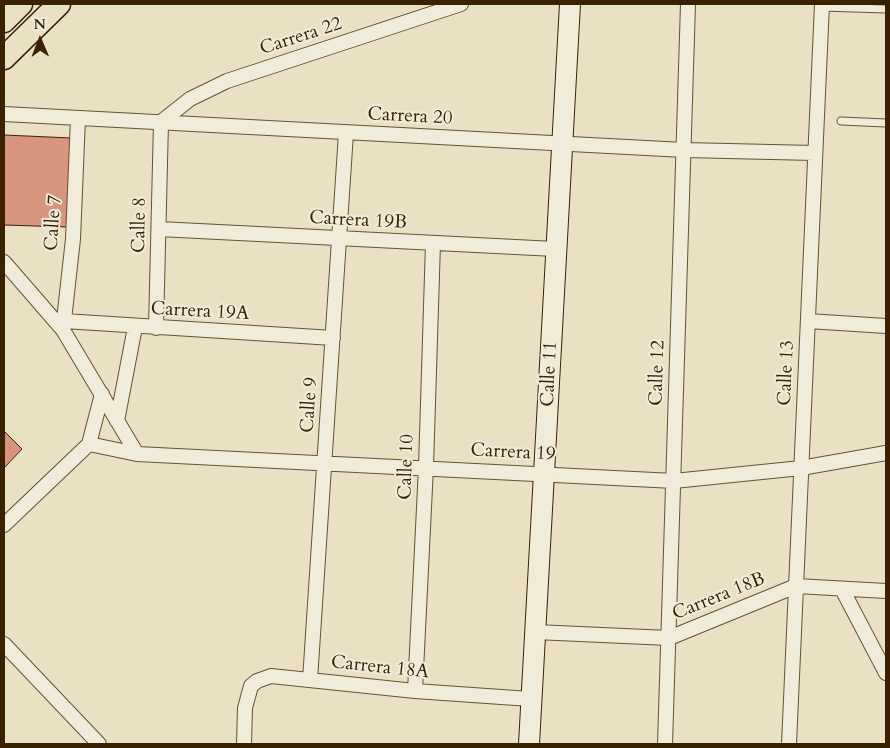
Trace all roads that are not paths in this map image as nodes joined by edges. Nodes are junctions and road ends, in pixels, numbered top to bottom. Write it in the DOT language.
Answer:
graph roads {
  1 [pos="22,4"];
  2 [pos="59,4"];
  3 [pos="461,4"];
  4 [pos="570,4"];
  5 [pos="688,4"];
  6 [pos="821,5"];
  7 [pos="886,9"];
  8 [pos="4,21"];
  9 [pos="4,58"];
  10 [pos="4,114"];
  11 [pos="78,118"];
  12 [pos="161,122"];
  13 [pos="841,122"];
  14 [pos="886,123"];
  15 [pos="346,133"];
  16 [pos="563,143"];
  17 [pos="684,150"];
  18 [pos="815,154"];
  19 [pos="159,229"];
  20 [pos="340,238"];
  21 [pos="433,243"];
  22 [pos="556,249"];
  23 [pos="4,262"];
  24 [pos="808,321"];
  25 [pos="63,325"];
  26 [pos="886,326"];
  27 [pos="135,327"];
  28 [pos="156,328"];
  29 [pos="334,338"];
  30 [pos="102,394"];
  31 [pos="118,422"];
  32 [pos="90,444"];
  33 [pos="137,454"];
  34 [pos="886,454"];
  35 [pos="326,464"];
  36 [pos="426,467"];
  37 [pos="801,468"];
  38 [pos="545,473"];
  39 [pos="674,480"];
  40 [pos="4,525"];
  41 [pos="796,586"];
  42 [pos="842,589"];
  43 [pos="886,591"];
  44 [pos="535,632"];
  45 [pos="669,638"];
  46 [pos="4,644"];
  47 [pos="886,673"];
  48 [pos="310,680"];
  49 [pos="415,691"];
  50 [pos="530,699"];
  51 [pos="99,744"];
  52 [pos="244,744"];
  53 [pos="529,744"];
  54 [pos="666,744"];
  55 [pos="789,744"];
  1 -- 8 [label="main road"];
  2 -- 9 [label="main road"];
  3 -- 12 [label="street, Carrera 22"];
  4 -- 16 [label="street, Calle 11"];
  5 -- 17 [label="street, Calle 12"];
  6 -- 7 [label="lane"];
  6 -- 18 [label="street, Calle 13"];
  10 -- 11 [label="street, Carrera 20"];
  11 -- 12 [label="street, Carrera 20"];
  11 -- 25 [label="street, Calle 7"];
  12 -- 15 [label="street, Carrera 20"];
  12 -- 19 [label="street, Calle 8"];
  13 -- 14 [label="lane"];
  15 -- 16 [label="street, Carrera 20"];
  15 -- 20 [label="street, Calle 9"];
  16 -- 17 [label="street, Carrera 20"];
  16 -- 22 [label="street, Calle 11"];
  17 -- 18 [label="street, Carrera 20"];
  17 -- 39 [label="street, Calle 12"];
  18 -- 24 [label="street, Calle 13"];
  19 -- 20 [label="street, Carrera 19B"];
  19 -- 28 [label="street, Calle 8"];
  20 -- 21 [label="street, Carrera 19B"];
  20 -- 29 [label="street, Calle 9"];
  21 -- 22 [label="street, Carrera 19B"];
  21 -- 36 [label="street, Calle 10"];
  22 -- 38 [label="street, Calle 11"];
  23 -- 25 [label="street"];
  24 -- 26 [label="street"];
  24 -- 37 [label="street, Calle 13"];
  25 -- 27 [label="street, Carrera 19A"];
  25 -- 30 [label="street"];
  27 -- 28 [label="street, Carrera 19A"];
  27 -- 31 [label="street"];
  28 -- 29 [label="street, Carrera 19A"];
  29 -- 35 [label="street, Calle 9"];
  30 -- 31 [label="street"];
  30 -- 32 [label="street"];
  31 -- 33 [label="street"];
  32 -- 33 [label="street, Carrera 19"];
  32 -- 40 [label="street"];
  33 -- 35 [label="street, Carrera 19"];
  34 -- 37 [label="street, Carrera 19"];
  35 -- 36 [label="street, Carrera 19"];
  35 -- 48 [label="street, Calle 9"];
  36 -- 38 [label="street, Carrera 19"];
  36 -- 49 [label="street, Calle 10"];
  37 -- 39 [label="street, Carrera 19"];
  37 -- 41 [label="street, Calle 13"];
  38 -- 39 [label="street, Carrera 19"];
  38 -- 44 [label="street, Calle 11"];
  39 -- 45 [label="street, Calle 12"];
  41 -- 42 [label="street, Carrera 18B"];
  41 -- 45 [label="street, Carrera 18B"];
  41 -- 55 [label="street, Calle 13"];
  42 -- 43 [label="street, Carrera 18B"];
  42 -- 47 [label="street"];
  44 -- 45 [label="street, Carrera 18B"];
  44 -- 50 [label="street, Calle 11"];
  45 -- 54 [label="street, Calle 12"];
  46 -- 51 [label="street"];
  48 -- 49 [label="street, Carrera 18A"];
  48 -- 52 [label="street, Carrera 18A"];
  49 -- 50 [label="street, Carrera 18A"];
  50 -- 53 [label="street, Calle 11"];
}
